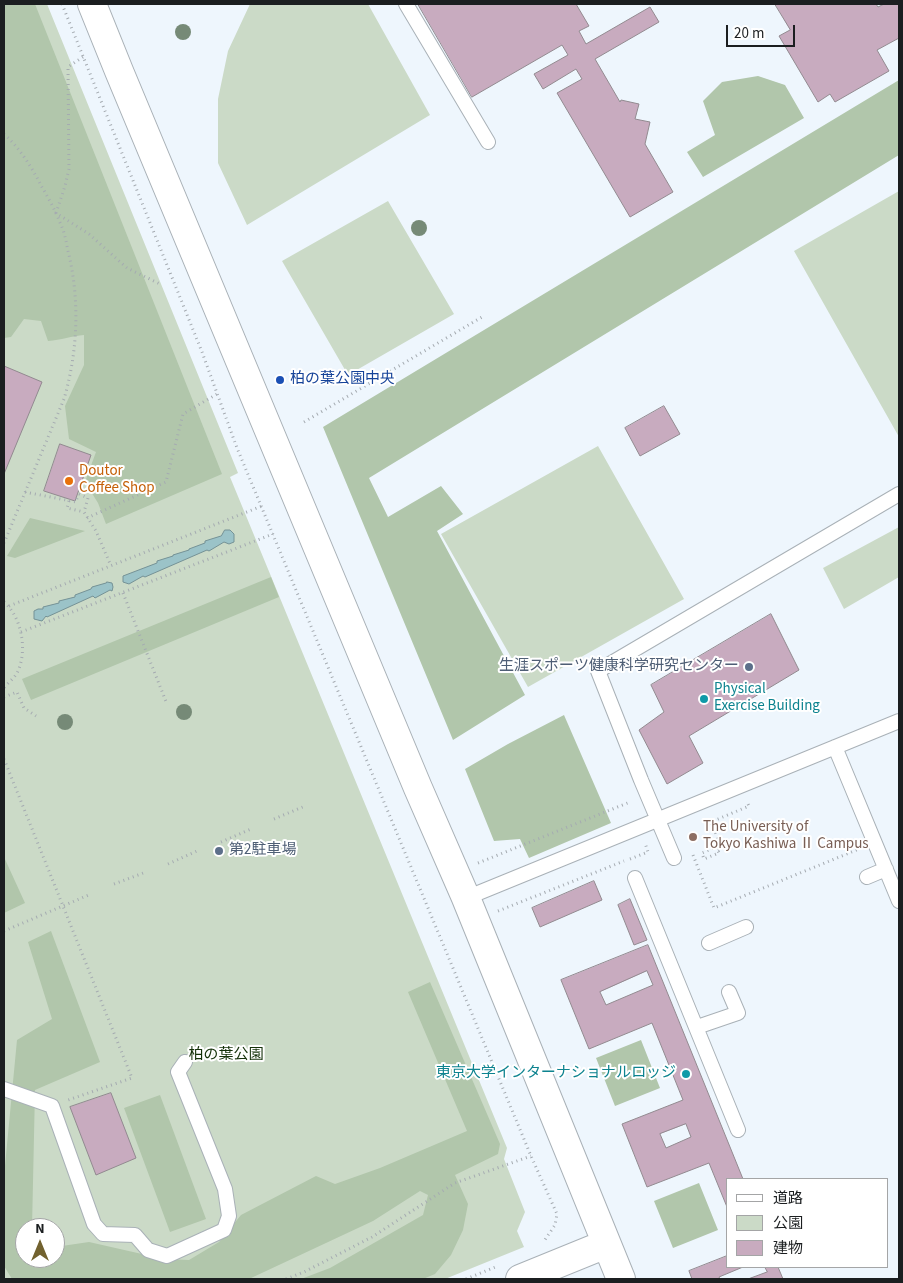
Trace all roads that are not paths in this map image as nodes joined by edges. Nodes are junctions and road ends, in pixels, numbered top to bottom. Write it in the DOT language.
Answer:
graph roads {
  1 [pos="92,4"];
  2 [pos="406,4"];
  3 [pos="488,142"];
  4 [pos="899,494"];
  5 [pos="899,721"];
  6 [pos="835,747"];
  7 [pos="658,819"];
  8 [pos="674,858"];
  9 [pos="886,869"];
  10 [pos="867,877"];
  11 [pos="635,878"];
  12 [pos="466,898"];
  13 [pos="899,901"];
  14 [pos="746,927"];
  15 [pos="709,943"];
  16 [pos="729,992"];
  17 [pos="697,1027"];
  18 [pos="185,1062"];
  19 [pos="4,1088"];
  20 [pos="738,1130"];
  21 [pos="606,1244"];
  22 [pos="511,1272"];
  23 [pos="621,1279"];
  1 -- 12 [label="street"];
  2 -- 3 [label="lane"];
  4 -- 7 [label="lane"];
  5 -- 6 [label="lane"];
  6 -- 7 [label="lane"];
  6 -- 9 [label="lane"];
  7 -- 8 [label="lane"];
  7 -- 12 [label="lane"];
  9 -- 10 [label="lane"];
  9 -- 13 [label="lane"];
  11 -- 17 [label="lane"];
  12 -- 21 [label="street"];
  14 -- 15 [label="lane"];
  16 -- 17 [label="lane"];
  17 -- 20 [label="lane"];
  18 -- 19 [label="lane"];
  21 -- 22 [label="street"];
  21 -- 23 [label="street"];
}
